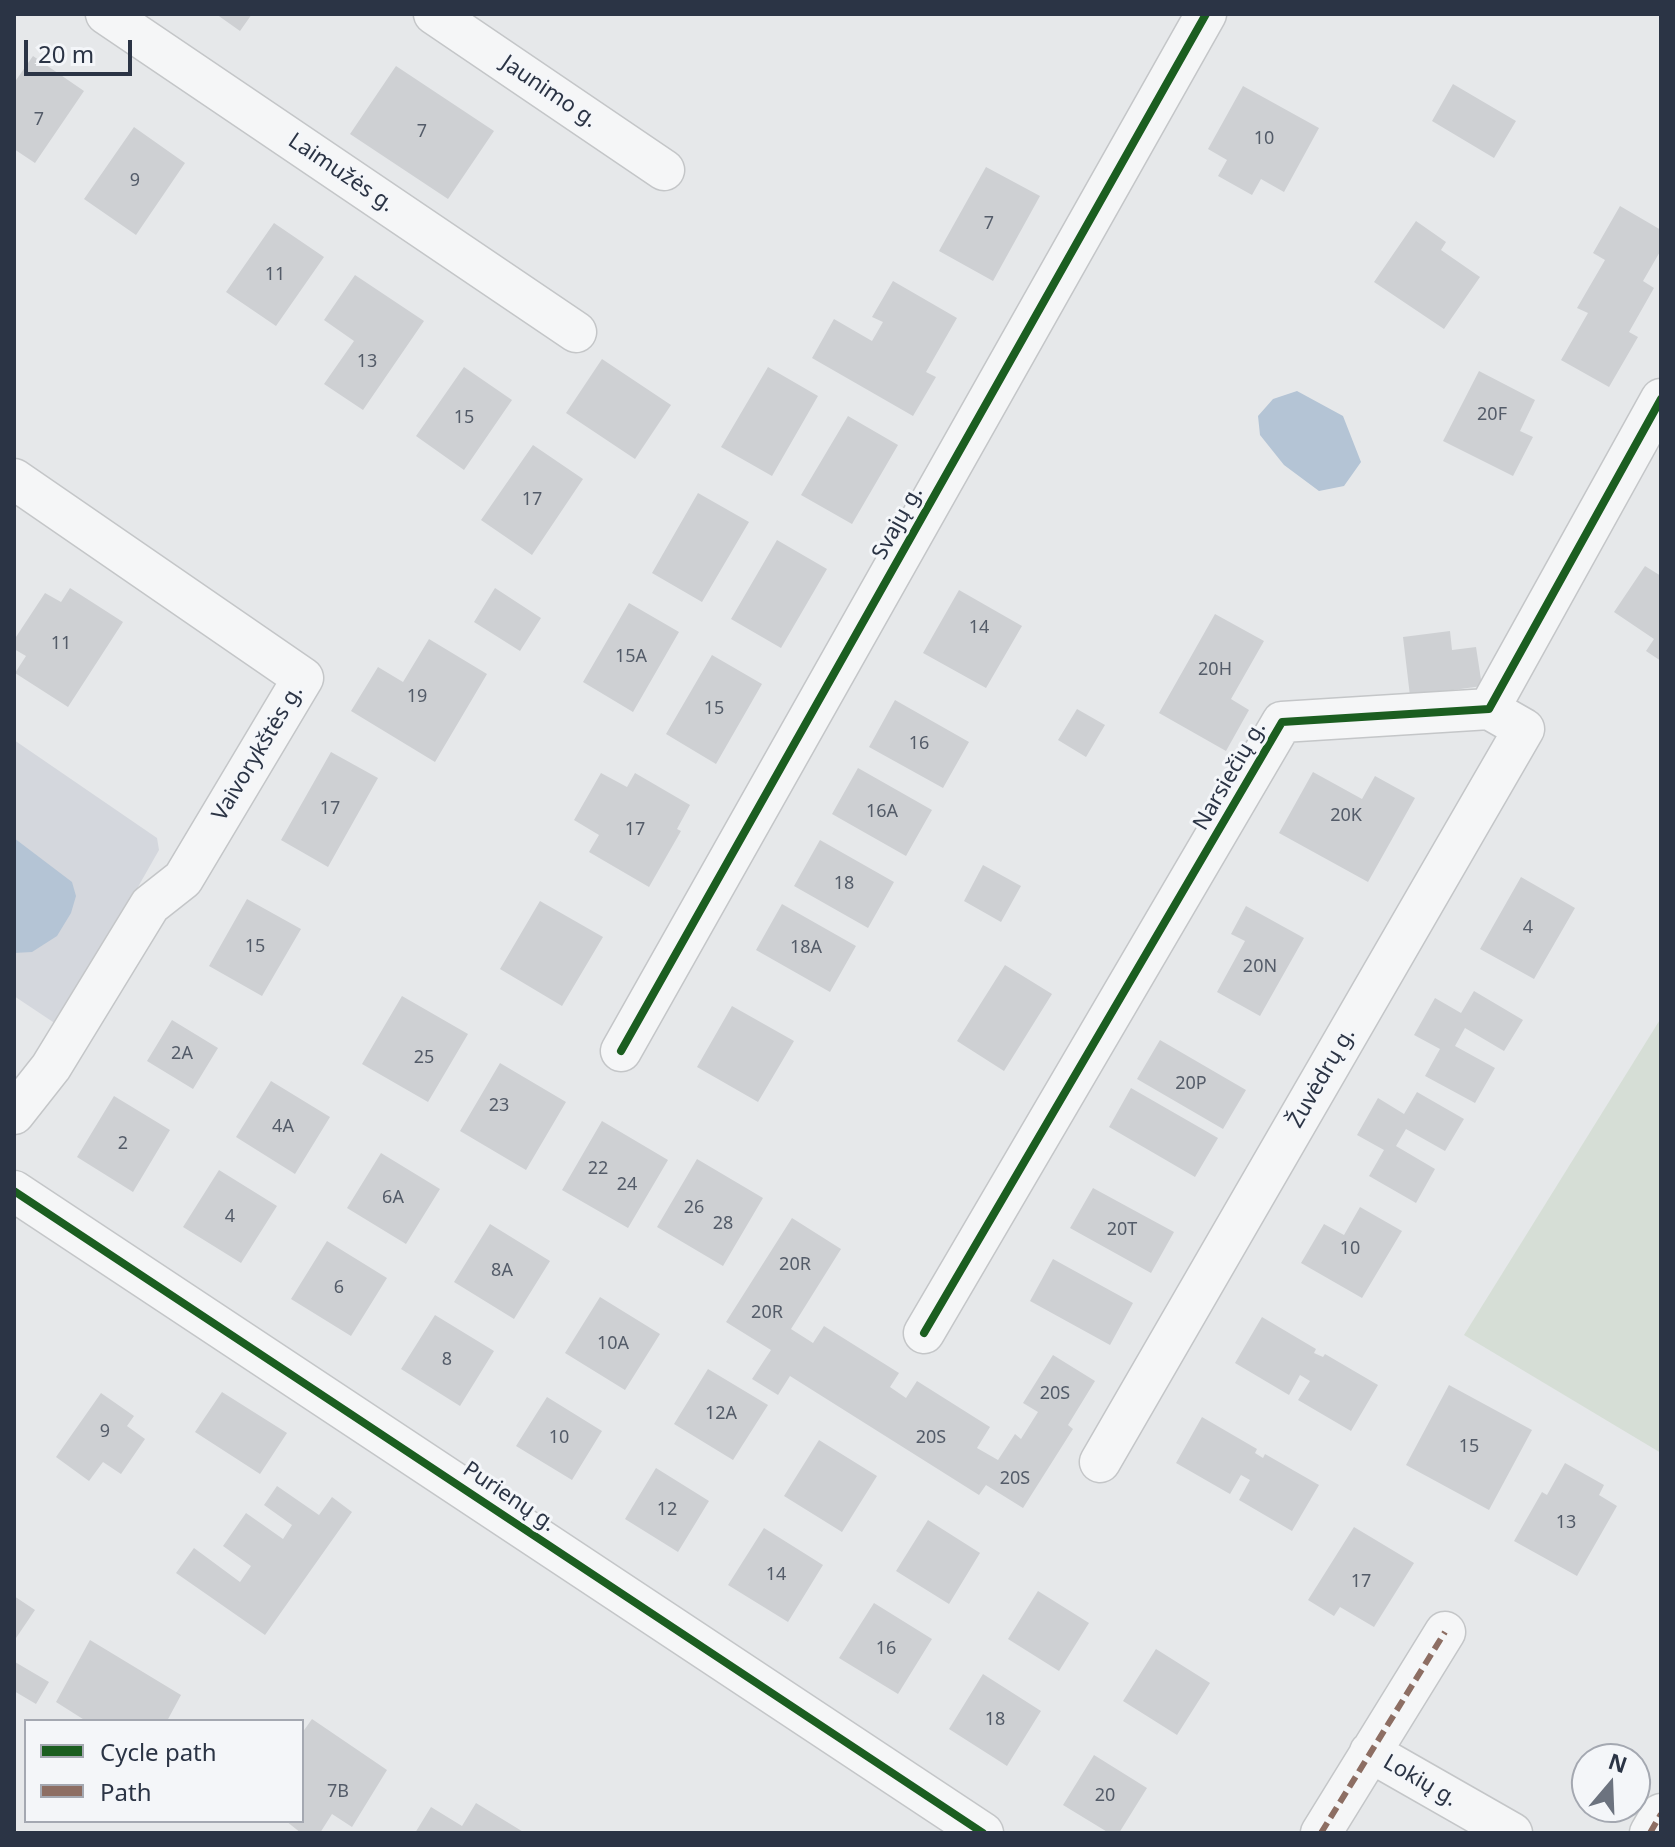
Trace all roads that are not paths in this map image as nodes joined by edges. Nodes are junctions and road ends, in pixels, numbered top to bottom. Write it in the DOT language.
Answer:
graph roads {
  1 [pos="106,14"];
  2 [pos="434,14"];
  3 [pos="1206,14"];
  4 [pos="664,170"];
  5 [pos="576,332"];
  6 [pos="1661,399"];
  7 [pos="14,479"];
  8 [pos="1489,709"];
  9 [pos="621,1051"];
  10 [pos="14,1114"];
  11 [pos="14,1191"];
  12 [pos="924,1333"];
  13 [pos="1100,1462"];
  14 [pos="1445,1632"];
  15 [pos="1370,1752"];
  16 [pos="1661,1814"];
  17 [pos="983,1833"];
  18 [pos="1321,1833"];
  19 [pos="1512,1833"];
  20 [pos="1650,1833"];
  1 -- 5 [label="street, Laimužės g."];
  2 -- 4 [label="street, Jaunimo g."];
  3 -- 9 [label="street, Svajų g."];
  6 -- 8 [label="street"];
  7 -- 10 [label="street, Vaivorykštės g."];
  8 -- 12 [label="street, Narsiečių g."];
  8 -- 13 [label="street, Žuvėdrų g."];
  11 -- 17 [label="street, Purienų g."];
  14 -- 15 [label="street"];
  15 -- 18 [label="street"];
  15 -- 19 [label="street, Lokių g."];
  16 -- 20 [label="street"];
}
